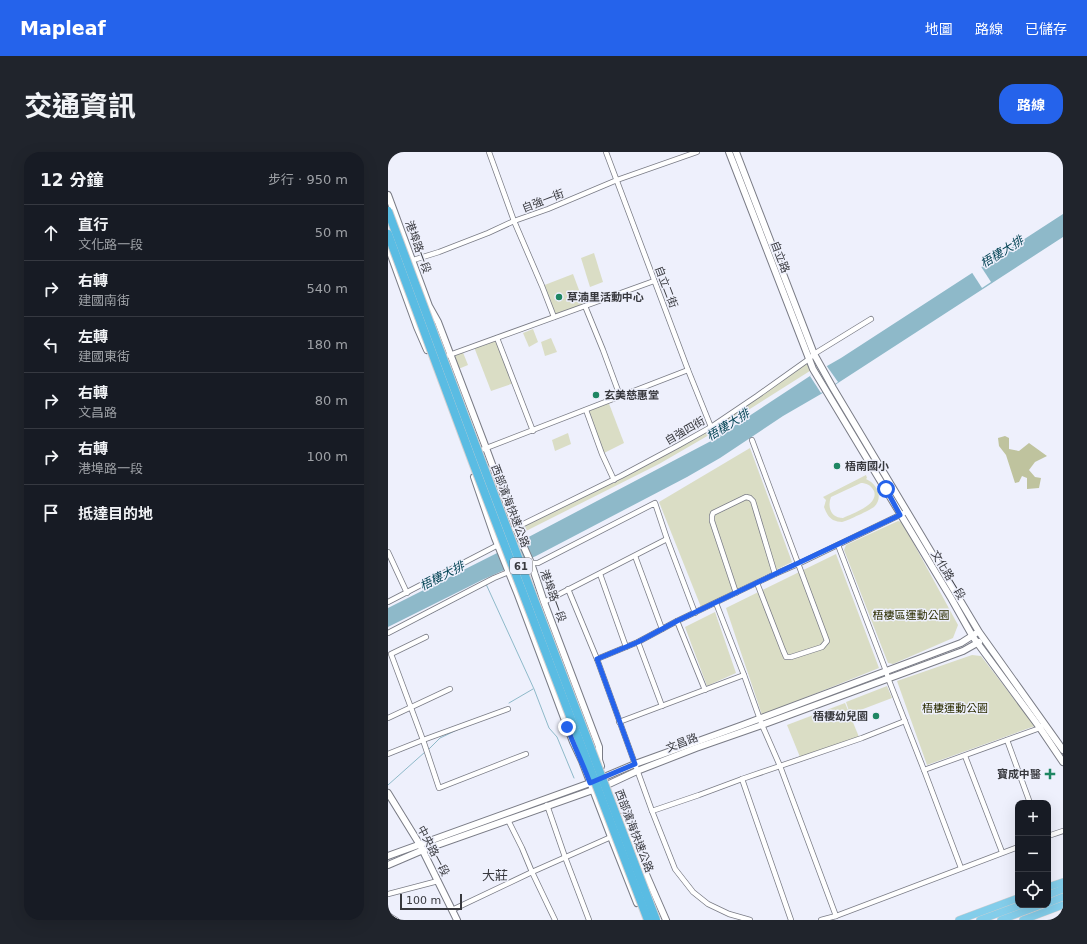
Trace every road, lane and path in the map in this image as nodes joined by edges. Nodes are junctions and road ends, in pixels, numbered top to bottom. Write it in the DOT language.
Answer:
graph roads {
  1 [pos="489,152"];
  2 [pos="606,152"];
  3 [pos="697,152"];
  4 [pos="729,152"];
  5 [pos="736,152"];
  6 [pos="616,180"];
  7 [pos="388,195"];
  8 [pos="388,211"];
  9 [pos="514,221"];
  10 [pos="388,234"];
  11 [pos="388,247"];
  12 [pos="390,260"];
  13 [pos="413,261"];
  14 [pos="395,267"];
  15 [pos="654,281"];
  16 [pos="429,306"];
  17 [pos="585,306"];
  18 [pos="413,313"];
  19 [pos="554,317"];
  20 [pos="871,319"];
  21 [pos="497,338"];
  22 [pos="434,345"];
  23 [pos="814,354"];
  24 [pos="450,355"];
  25 [pos="439,359"];
  26 [pos="809,359"];
  27 [pos="432,361"];
  28 [pos="688,370"];
  29 [pos="830,390"];
  30 [pos="620,396"];
  31 [pos="586,410"];
  32 [pos="711,427"];
  33 [pos="533,430"];
  34 [pos="752,440"];
  35 [pos="486,448"];
  36 [pos="474,453"];
  37 [pos="467,455"];
  38 [pos="478,463"];
  39 [pos="614,480"];
  40 [pos="903,514"];
  41 [pos="516,529"];
  42 [pos="504,534"];
  43 [pos="495,538"];
  44 [pos="667,539"];
  45 [pos="838,544"];
  46 [pos="498,545"];
  47 [pos="388,552"];
  48 [pos="635,556"];
  49 [pos="531,564"];
  50 [pos="798,564"];
  51 [pos="518,569"];
  52 [pos="508,572"];
  53 [pos="600,574"];
  54 [pos="775,574"];
  55 [pos="757,583"];
  56 [pos="568,590"];
  57 [pos="407,593"];
  58 [pos="736,593"];
  59 [pos="388,602"];
  60 [pos="544,602"];
  61 [pos="716,603"];
  62 [pos="695,613"];
  63 [pos="677,621"];
  64 [pos="662,629"];
  65 [pos="979,632"];
  66 [pos="388,633"];
  67 [pos="426,637"];
  68 [pos="973,637"];
  69 [pos="984,639"];
  70 [pos="638,642"];
  71 [pos="977,643"];
  72 [pos="626,647"];
  73 [pos="597,659"];
  74 [pos="886,671"];
  75 [pos="744,676"];
  76 [pos="888,678"];
  77 [pos="450,690"];
  78 [pos="705,690"];
  79 [pos="662,706"];
  80 [pos="410,707"];
  81 [pos="508,708"];
  82 [pos="388,718"];
  83 [pos="760,718"];
  84 [pos="905,721"];
  85 [pos="576,722"];
  86 [pos="619,722"];
  87 [pos="762,725"];
  88 [pos="1042,726"];
  89 [pos="423,740"];
  90 [pos="1007,740"];
  91 [pos="1063,750"];
  92 [pos="388,754"];
  93 [pos="526,754"];
  94 [pos="965,756"];
  95 [pos="582,760"];
  96 [pos="599,760"];
  97 [pos="1063,762"];
  98 [pos="635,764"];
  99 [pos="780,766"];
  100 [pos="924,770"];
  101 [pos="637,771"];
  102 [pos="604,777"];
  103 [pos="742,779"];
  104 [pos="590,783"];
  105 [pos="607,785"];
  106 [pos="592,790"];
  107 [pos="388,793"];
  108 [pos="1029,800"];
  109 [pos="547,805"];
  110 [pos="652,811"];
  111 [pos="508,820"];
  112 [pos="1063,832"];
  113 [pos="1051,835"];
  114 [pos="611,837"];
  115 [pos="421,848"];
  116 [pos="1015,848"];
  117 [pos="1002,852"];
  118 [pos="388,856"];
  119 [pos="565,857"];
  120 [pos="388,865"];
  121 [pos="961,868"];
  122 [pos="532,872"];
  123 [pos="438,881"];
  124 [pos="1063,882"];
  125 [pos="1051,886"];
  126 [pos="1063,889"];
  127 [pos="388,894"];
  128 [pos="1051,894"];
  129 [pos="1063,897"];
  130 [pos="1015,899"];
  131 [pos="1051,902"];
  132 [pos="1063,905"];
  133 [pos="1015,907"];
  134 [pos="1033,908"];
  135 [pos="452,910"];
  136 [pos="388,915"];
  137 [pos="836,916"];
  138 [pos="396,920"];
  139 [pos="457,920"];
  140 [pos="555,920"];
  141 [pos="589,920"];
  142 [pos="644,920"];
  143 [pos="648,920"];
  144 [pos="656,920"];
  145 [pos="666,920"];
  146 [pos="750,920"];
  147 [pos="791,920"];
  148 [pos="821,920"];
  149 [pos="959,920"];
  150 [pos="980,920"];
  151 [pos="1001,920"];
  152 [pos="1023,920"];
  1 -- 9 [label="street"];
  2 -- 6 [label="street, 自立二街"];
  3 -- 6 [label="street, 自強一街"];
  4 -- 26 [label="street, 自立路"];
  5 -- 23 [label="street, 自立路"];
  6 -- 9 [label="street, 自強一街"];
  6 -- 15 [label="street, 自立二街"];
  7 -- 13 [label="street, 港埠路一段"];
  8 -- 38 [label="highway, 西部濱海快速公路 / 61, bridge"];
  9 -- 13 [label="street, 自強一街"];
  9 -- 19 [label="street"];
  10 -- 38 [label="highway, 西部濱海快速公路 / 61, bridge"];
  11 -- 12 [label="street, 港埠路一段"];
  12 -- 14 [label="street, 港埠路一段"];
  13 -- 14 [label="street, 自強一街"];
  13 -- 16 [label="street, 港埠路一段"];
  14 -- 18 [label="street, 港埠路一段"];
  15 -- 17 [label="street"];
  15 -- 28 [label="street, 自立二街"];
  16 -- 22 [label="street, 港埠路一段"];
  16 -- 24 [label="street, 港埠路一段"];
  17 -- 19 [label="street"];
  17 -- 30 [label="street"];
  18 -- 22 [label="street, 港埠路一段"];
  18 -- 27 [label="street, 港埠路一段"];
  19 -- 21 [label="street"];
  20 -- 23 [label="street, 自強四街"];
  21 -- 24 [label="street"];
  21 -- 33 [label="street"];
  22 -- 25 [label="street, 港埠路一段"];
  23 -- 26 [label="street, 自強四街"];
  23 -- 29 [label="street, 自立路"];
  24 -- 25 [label="street"];
  24 -- 35 [label="street, 港埠路一段"];
  25 -- 27 [label="street"];
  25 -- 36 [label="street, 港埠路一段"];
  26 -- 29 [label="street, 自立路"];
  26 -- 32 [label="street, 自強四街"];
  27 -- 37 [label="street, 港埠路一段"];
  28 -- 30 [label="street"];
  28 -- 32 [label="street, 自立二街"];
  29 -- 40 [label="street, 文化路一段"];
  30 -- 31 [label="street"];
  31 -- 33 [label="street"];
  31 -- 39 [label="street"];
  32 -- 39 [label="street, 自強四街"];
  33 -- 35 [label="street"];
  34 -- 50 [label="street"];
  35 -- 36 [label="street"];
  35 -- 41 [label="street, 港埠路一段"];
  36 -- 37 [label="street"];
  36 -- 42 [label="street, 港埠路一段"];
  37 -- 43 [label="street, 港埠路一段"];
  38 -- 95 [label="highway, bridge"];
  38 -- 96 [label="highway, bridge"];
  38 -- 143 [label="highway, 西部濱海快速公路 / 61, bridge"];
  38 -- 144 [label="highway, 西部濱海快速公路 / 61, bridge"];
  39 -- 41 [label="street, 自強四街"];
  40 -- 45 [label="street"];
  40 -- 65 [label="street, 文化路一段"];
  40 -- 68 [label="street, 文化路一段"];
  41 -- 42 [label="street, 自強四街"];
  41 -- 49 [label="street, 港埠路一段"];
  42 -- 43 [label="street, 自強四街"];
  42 -- 51 [label="street, 港埠路一段"];
  43 -- 46 [label="street, 港埠路一段"];
  44 -- 48 [label="street"];
  44 -- 49 [label="street"];
  44 -- 62 [label="street"];
  45 -- 50 [label="street"];
  45 -- 74 [label="street"];
  46 -- 52 [label="street, 港埠路一段"];
  46 -- 57 [label="street"];
  47 -- 57 [label="street"];
  48 -- 53 [label="street"];
  48 -- 64 [label="street"];
  49 -- 51 [label="street"];
  49 -- 60 [label="street, 港埠路一段"];
  50 -- 54 [label="street"];
  50 -- 55 [label="street"];
  51 -- 52 [label="street"];
  51 -- 85 [label="street, 港埠路一段"];
  52 -- 66 [label="street"];
  52 -- 95 [label="street, 港埠路一段"];
  53 -- 56 [label="street"];
  53 -- 72 [label="street"];
  54 -- 55 [label="street"];
  54 -- 58 [label="street"];
  55 -- 58 [label="street"];
  56 -- 60 [label="street"];
  56 -- 73 [label="street"];
  57 -- 59 [label="street"];
  58 -- 61 [label="street"];
  60 -- 96 [label="street, 港埠路一段"];
  61 -- 62 [label="street"];
  61 -- 75 [label="street"];
  62 -- 63 [label="street"];
  63 -- 64 [label="street"];
  63 -- 78 [label="street"];
  64 -- 70 [label="street"];
  65 -- 68 [label="street, 文昌路"];
  65 -- 69 [label="street, 文化路一段"];
  67 -- 80 [label="street"];
  68 -- 71 [label="street, 文化路一段"];
  68 -- 74 [label="street, 文昌路"];
  69 -- 71 [label="street, 文昌路"];
  69 -- 88 [label="street, 文化路一段"];
  70 -- 72 [label="street"];
  70 -- 79 [label="street"];
  71 -- 76 [label="street, 文昌路"];
  71 -- 88 [label="street, 文化路一段"];
  72 -- 73 [label="street"];
  73 -- 86 [label="street"];
  74 -- 76 [label="street"];
  74 -- 83 [label="street, 文昌路"];
  75 -- 78 [label="street"];
  75 -- 83 [label="street"];
  76 -- 84 [label="street"];
  76 -- 87 [label="street, 文昌路"];
  77 -- 80 [label="street"];
  78 -- 79 [label="street"];
  79 -- 86 [label="street"];
  80 -- 82 [label="street"];
  80 -- 89 [label="street"];
  81 -- 89 [label="street"];
  83 -- 87 [label="street"];
  83 -- 98 [label="street, 文昌路"];
  84 -- 99 [label="street"];
  84 -- 100 [label="street"];
  85 -- 95 [label="street, 港埠路一段"];
  85 -- 96 [label="street, 港埠路一段"];
  86 -- 98 [label="street"];
  87 -- 99 [label="street"];
  87 -- 101 [label="street, 文昌路"];
  88 -- 90 [label="street"];
  88 -- 91 [label="street, 文化路一段"];
  88 -- 97 [label="street, 文化路一段"];
  89 -- 92 [label="street"];
  89 -- 93 [label="street"];
  90 -- 94 [label="street"];
  90 -- 108 [label="street"];
  94 -- 100 [label="street"];
  94 -- 117 [label="street"];
  95 -- 104 [label="street, 港埠路一段"];
  96 -- 102 [label="street, 港埠路一段"];
  98 -- 101 [label="street"];
  98 -- 102 [label="street, 文昌路"];
  99 -- 103 [label="street"];
  99 -- 137 [label="street"];
  100 -- 121 [label="street"];
  101 -- 105 [label="street, 文昌路"];
  101 -- 110 [label="street"];
  102 -- 104 [label="street, 文昌路"];
  102 -- 105 [label="street, 港埠路一段"];
  103 -- 110 [label="street"];
  103 -- 147 [label="street"];
  104 -- 106 [label="street, 港埠路一段"];
  104 -- 115 [label="street, 文昌路"];
  105 -- 106 [label="street, 文昌路"];
  105 -- 145 [label="street, 港埠路一段"];
  106 -- 109 [label="street, 文昌路"];
  106 -- 114 [label="street, 港埠路一段"];
  107 -- 115 [label="street, 中央路一段"];
  109 -- 111 [label="street, 文昌路"];
  109 -- 119 [label="street"];
  110 -- 146 [label="street"];
  111 -- 115 [label="street, 文昌路"];
  111 -- 122 [label="street"];
  112 -- 113 [label="street"];
  114 -- 119 [label="street"];
  114 -- 142 [label="street, 港埠路一段"];
  115 -- 118 [label="street, 文昌路"];
  115 -- 120 [label="street, 文昌路"];
  115 -- 123 [label="street, 中央路一段"];
  116 -- 117 [label="street"];
  117 -- 121 [label="street"];
  119 -- 122 [label="street"];
  119 -- 141 [label="street"];
  121 -- 137 [label="street"];
  122 -- 135 [label="street"];
  122 -- 140 [label="street"];
  123 -- 127 [label="street"];
  123 -- 135 [label="street, 中央路一段"];
  124 -- 125 [label="main road"];
  126 -- 128 [label="main road"];
  129 -- 131 [label="main road"];
  130 -- 149 [label="main road"];
  132 -- 152 [label="main road"];
  133 -- 150 [label="main road"];
  134 -- 151 [label="main road"];
  135 -- 139 [label="street, 中央路一段"];
  136 -- 138 [label="street"];
  137 -- 148 [label="street"];
}
